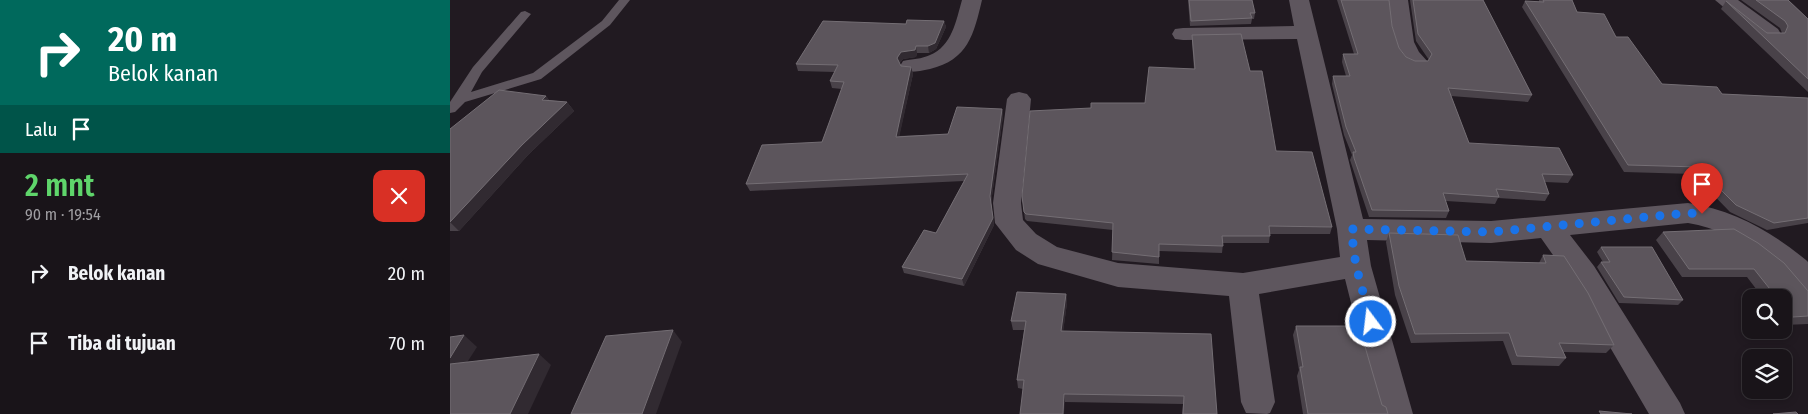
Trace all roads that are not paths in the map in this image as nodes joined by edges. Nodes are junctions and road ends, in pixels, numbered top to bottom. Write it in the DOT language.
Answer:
graph roads {
  1 [pos="625,0"];
  2 [pos="972,0"];
  3 [pos="1298,0"];
  4 [pos="1398,0"];
  5 [pos="1725,0"];
  6 [pos="525,14"];
  7 [pos="1306,32"];
  8 [pos="1183,34"];
  9 [pos="1770,34"];
  10 [pos="1417,62"];
  11 [pos="912,66"];
  12 [pos="460,99"];
  13 [pos="1019,99"];
  14 [pos="450,110"];
  15 [pos="1548,226"];
  16 [pos="1351,229"];
  17 [pos="1356,266"];
  18 [pos="1808,280"];
  19 [pos="1243,285"];
  20 [pos="1258,402"];
  21 [pos="1396,414"];
  22 [pos="1668,414"];
  1 -- 12 [label="lane"];
  2 -- 11 [label="street"];
  3 -- 7 [label="street"];
  4 -- 10 [label="street"];
  5 -- 9 [label="street"];
  6 -- 12 [label="lane"];
  7 -- 8 [label="street"];
  7 -- 16 [label="street"];
  12 -- 14 [label="lane"];
  13 -- 19 [label="street"];
  15 -- 16 [label="street"];
  15 -- 18 [label="street"];
  15 -- 22 [label="street"];
  16 -- 17 [label="street"];
  17 -- 19 [label="street"];
  17 -- 21 [label="street"];
  19 -- 20 [label="street"];
}
